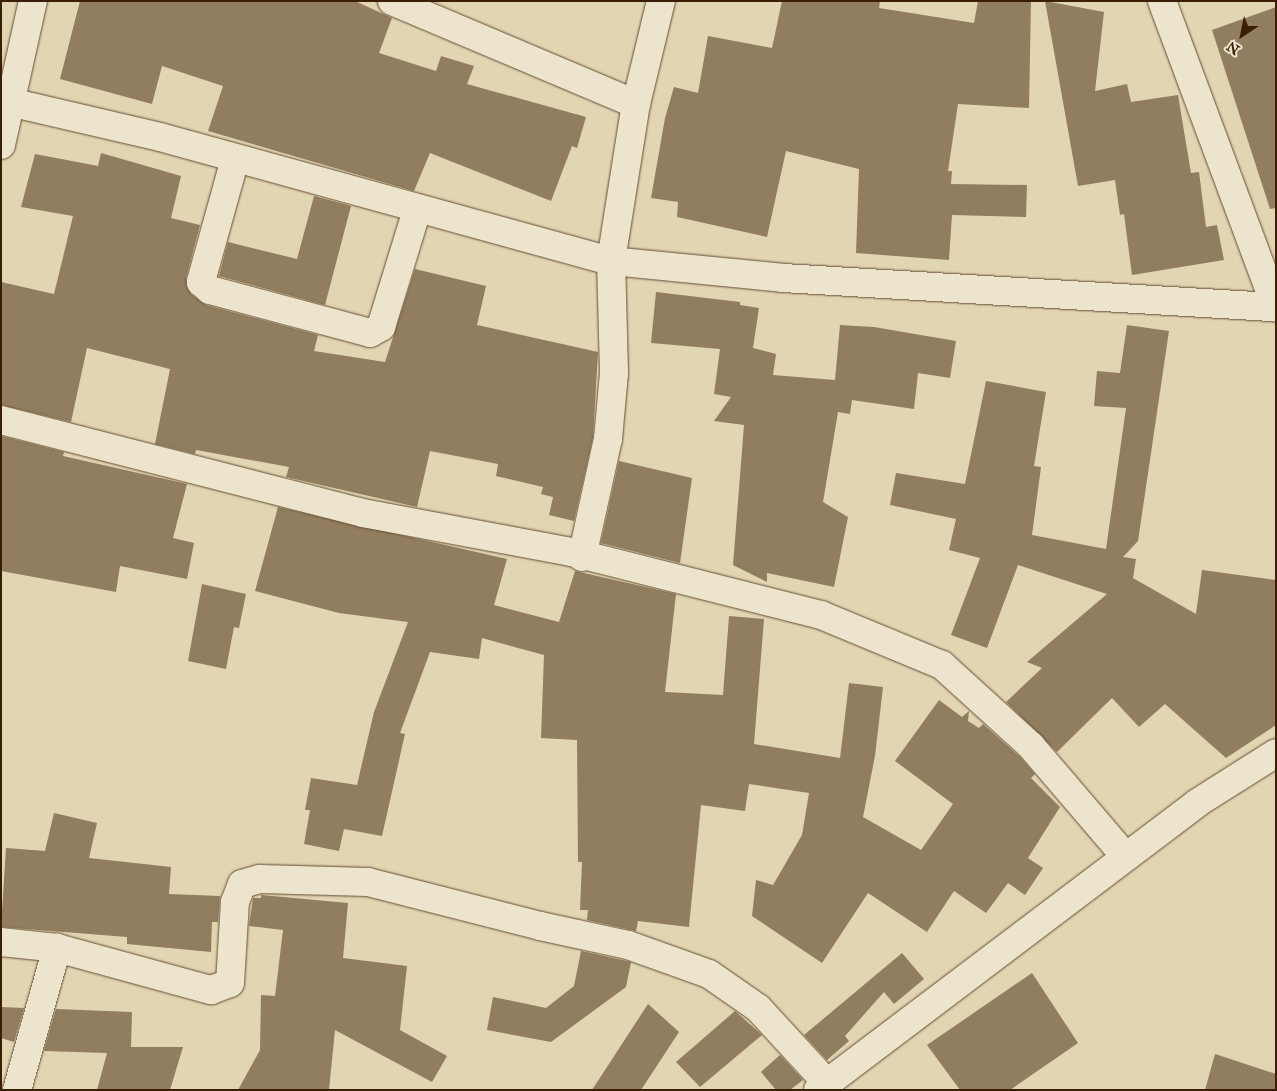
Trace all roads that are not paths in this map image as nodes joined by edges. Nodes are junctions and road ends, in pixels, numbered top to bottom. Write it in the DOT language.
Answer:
graph roads {
  1 [pos="33,1"];
  2 [pos="662,1"];
  3 [pos="1162,1"];
  4 [pos="394,2"];
  5 [pos="6,101"];
  6 [pos="636,104"];
  7 [pos="1,145"];
  8 [pos="236,159"];
  9 [pos="417,210"];
  10 [pos="611,261"];
  11 [pos="1276,307"];
  12 [pos="1,420"];
  13 [pos="582,557"];
  14 [pos="1276,753"];
  15 [pos="1125,856"];
  16 [pos="1,942"];
  17 [pos="57,948"];
  18 [pos="823,1087"];
  19 [pos="17,1090"];
  1 -- 5 [label="street"];
  2 -- 6 [label="street"];
  3 -- 11 [label="street"];
  4 -- 6 [label="street"];
  5 -- 7 [label="street"];
  5 -- 8 [label="street"];
  6 -- 10 [label="street"];
  8 -- 9 [label="street"];
  8 -- 9 [label="street"];
  9 -- 10 [label="street"];
  10 -- 11 [label="street"];
  10 -- 13 [label="street"];
  12 -- 13 [label="street"];
  13 -- 15 [label="street"];
  14 -- 15 [label="street"];
  15 -- 18 [label="street"];
  16 -- 17 [label="street"];
  17 -- 18 [label="street"];
  17 -- 19 [label="street"];
}
